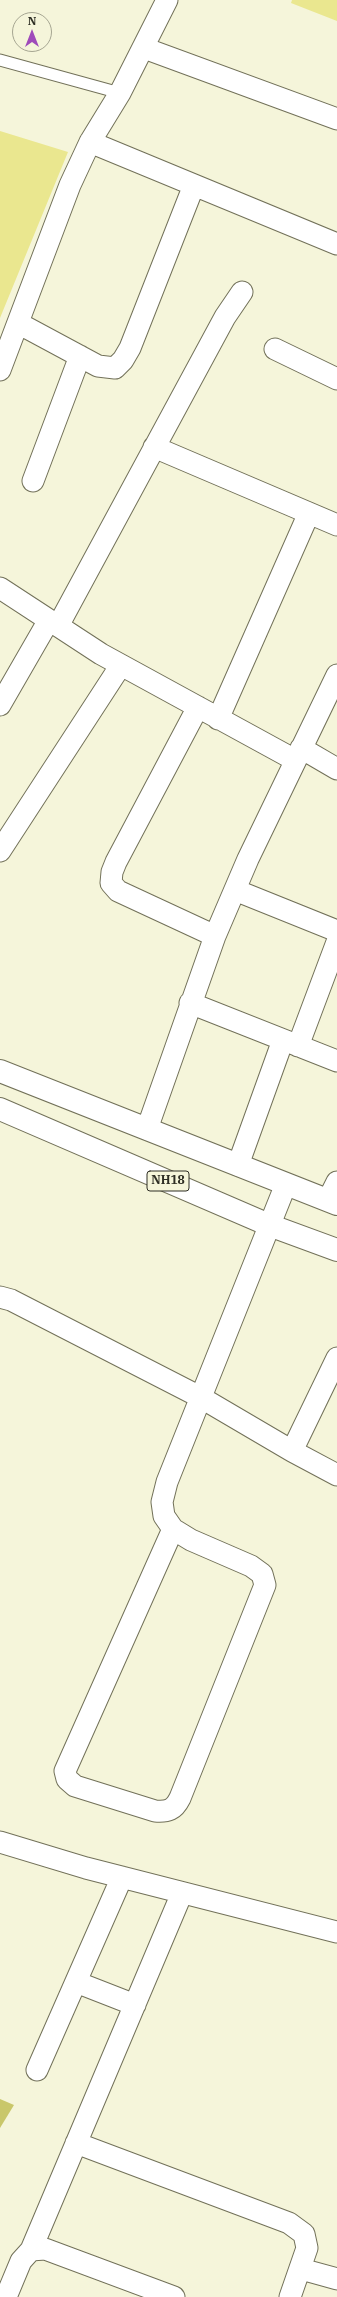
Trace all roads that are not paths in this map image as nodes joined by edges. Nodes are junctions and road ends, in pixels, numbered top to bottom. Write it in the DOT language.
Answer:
graph roads {
  1 [pos="167,0"];
  2 [pos="144,48"];
  3 [pos="0,60"];
  4 [pos="120,93"];
  5 [pos="337,119"];
  6 [pos="90,142"];
  7 [pos="194,185"];
  8 [pos="337,244"];
  9 [pos="242,292"];
  10 [pos="18,323"];
  11 [pos="275,349"];
  12 [pos="80,356"];
  13 [pos="0,370"];
  14 [pos="337,379"];
  15 [pos="154,447"];
  16 [pos="33,481"];
  17 [pos="309,512"];
  18 [pos="337,524"];
  19 [pos="0,588"];
  20 [pos="54,623"];
  21 [pos="121,665"];
  22 [pos="337,675"];
  23 [pos="0,705"];
  24 [pos="198,707"];
  25 [pos="218,718"];
  26 [pos="298,754"];
  27 [pos="337,770"];
  28 [pos="1,846"];
  29 [pos="235,890"];
  30 [pos="337,931"];
  31 [pos="215,936"];
  32 [pos="337,942"];
  33 [pos="190,1004"];
  34 [pos="290,1043"];
  35 [pos="337,1061"];
  36 [pos="0,1071"];
  37 [pos="0,1109"];
  38 [pos="147,1129"];
  39 [pos="238,1165"];
  40 [pos="286,1184"];
  41 [pos="334,1195"];
  42 [pos="269,1225"];
  43 [pos="337,1250"];
  44 [pos="0,1297"];
  45 [pos="337,1358"];
  46 [pos="200,1397"];
  47 [pos="292,1451"];
  48 [pos="337,1474"];
  49 [pos="173,1529"];
  50 [pos="0,1842"];
  51 [pos="122,1877"];
  52 [pos="182,1893"];
  53 [pos="337,1932"];
  54 [pos="76,1982"];
  55 [pos="135,2005"];
  56 [pos="37,2070"];
  57 [pos="76,2143"];
  58 [pos="31,2250"];
  59 [pos="301,2269"];
  60 [pos="337,2279"];
  61 [pos="130,2289"];
  62 [pos="6,2297"];
  63 [pos="174,2297"];
  64 [pos="290,2297"];
  1 -- 2 [label="street"];
  2 -- 4 [label="street"];
  2 -- 5 [label="street"];
  3 -- 4 [label="lane"];
  4 -- 6 [label="street"];
  6 -- 7 [label="street"];
  6 -- 10 [label="street"];
  7 -- 8 [label="street"];
  7 -- 12 [label="street"];
  9 -- 15 [label="street"];
  10 -- 12 [label="street"];
  10 -- 13 [label="street"];
  11 -- 14 [label="street"];
  12 -- 16 [label="street"];
  15 -- 17 [label="street"];
  15 -- 20 [label="street"];
  17 -- 18 [label="street"];
  17 -- 25 [label="street"];
  19 -- 20 [label="street"];
  20 -- 21 [label="street"];
  20 -- 23 [label="street"];
  21 -- 24 [label="street"];
  21 -- 28 [label="street"];
  22 -- 26 [label="street"];
  24 -- 25 [label="street"];
  24 -- 31 [label="street"];
  25 -- 26 [label="street"];
  26 -- 27 [label="street"];
  26 -- 29 [label="street"];
  29 -- 30 [label="street"];
  29 -- 31 [label="street"];
  31 -- 33 [label="street"];
  32 -- 34 [label="street"];
  33 -- 34 [label="street"];
  33 -- 38 [label="street"];
  34 -- 35 [label="street"];
  34 -- 39 [label="street"];
  36 -- 38 [label="highway"];
  37 -- 42 [label="highway, NH18"];
  38 -- 39 [label="highway"];
  39 -- 40 [label="highway"];
  40 -- 41 [label="highway"];
  40 -- 42 [label="street"];
  42 -- 43 [label="highway, NH18"];
  42 -- 46 [label="street"];
  44 -- 46 [label="street"];
  45 -- 47 [label="street"];
  46 -- 47 [label="street"];
  46 -- 49 [label="street"];
  47 -- 48 [label="street"];
  49 -- 49 [label="street"];
  50 -- 51 [label="street"];
  51 -- 52 [label="street"];
  51 -- 54 [label="street"];
  52 -- 53 [label="street"];
  52 -- 55 [label="street"];
  54 -- 55 [label="street"];
  54 -- 56 [label="street"];
  55 -- 57 [label="street"];
  57 -- 58 [label="street"];
  57 -- 59 [label="street"];
  58 -- 61 [label="street"];
  58 -- 62 [label="street"];
  59 -- 60 [label="street"];
  59 -- 64 [label="street"];
  61 -- 63 [label="street"];
}
